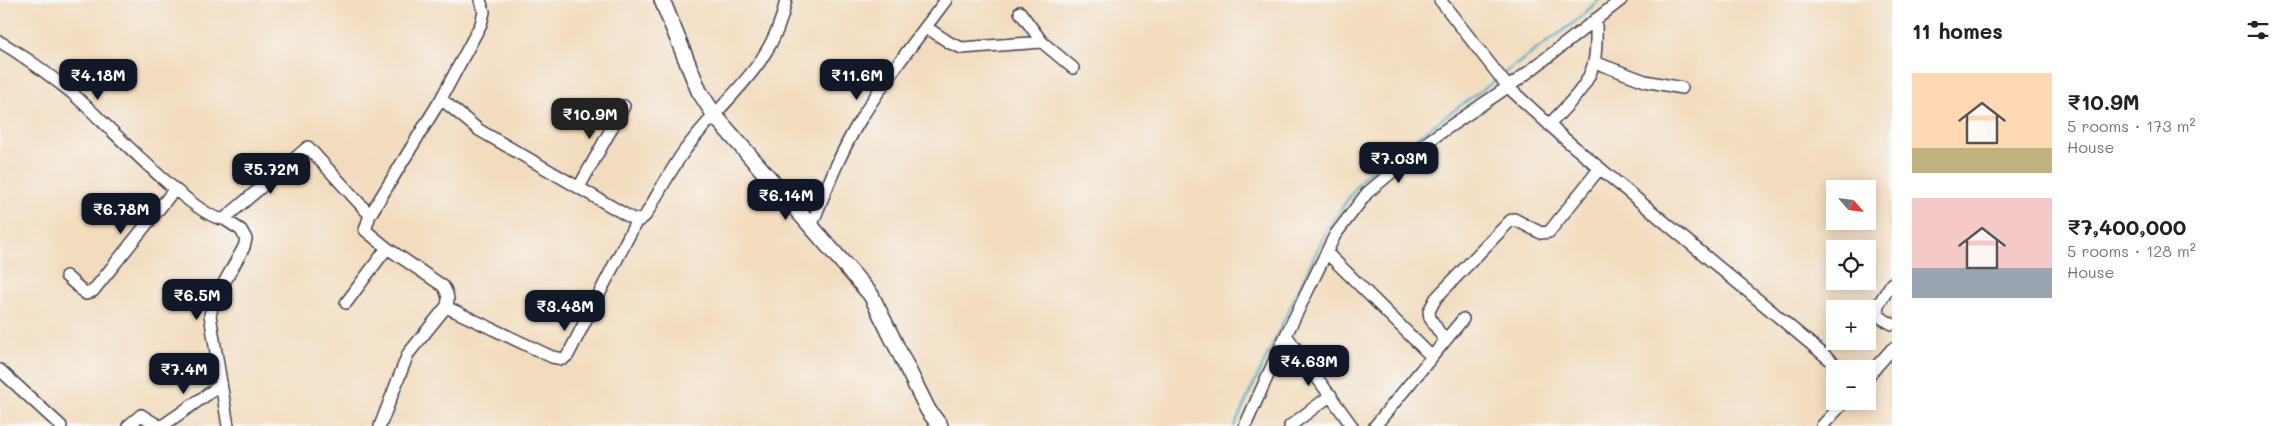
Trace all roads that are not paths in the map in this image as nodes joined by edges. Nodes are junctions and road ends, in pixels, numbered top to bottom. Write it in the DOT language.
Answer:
graph roads {
  1 [pos="480,0"];
  2 [pos="662,0"];
  3 [pos="786,0"];
  4 [pos="946,0"];
  5 [pos="1440,0"];
  6 [pos="1621,0"];
  7 [pos="1609,4"];
  8 [pos="1020,12"];
  9 [pos="1596,19"];
  10 [pos="926,27"];
  11 [pos="0,42"];
  12 [pos="1042,42"];
  13 [pos="1594,62"];
  14 [pos="1072,68"];
  15 [pos="1504,81"];
  16 [pos="1682,88"];
  17 [pos="441,99"];
  18 [pos="624,106"];
  19 [pos="715,116"];
  20 [pos="1549,124"];
  21 [pos="1600,168"];
  22 [pos="579,187"];
  23 [pos="175,188"];
  24 [pos="370,215"];
  25 [pos="224,219"];
  26 [pos="637,220"];
  27 [pos="811,227"];
  28 [pos="387,248"];
  29 [pos="1327,253"];
  30 [pos="66,276"];
  31 [pos="1892,283"];
  32 [pos="346,303"];
  33 [pos="446,307"];
  34 [pos="1463,319"];
  35 [pos="1889,320"];
  36 [pos="1286,334"];
  37 [pos="1444,341"];
  38 [pos="1892,349"];
  39 [pos="1431,356"];
  40 [pos="1830,360"];
  41 [pos="1876,367"];
  42 [pos="0,370"];
  43 [pos="221,385"];
  44 [pos="1331,395"];
  45 [pos="1836,410"];
  46 [pos="61,426"];
  47 [pos="128,426"];
  48 [pos="160,426"];
  49 [pos="228,426"];
  50 [pos="380,426"];
  51 [pos="940,426"];
  52 [pos="1245,426"];
  53 [pos="1290,426"];
  54 [pos="1352,426"];
  55 [pos="1375,426"];
  56 [pos="1822,426"];
  1 -- 17 [label="street"];
  2 -- 19 [label="main road"];
  3 -- 19 [label="street"];
  4 -- 10 [label="street"];
  5 -- 15 [label="street"];
  6 -- 7 [label="street"];
  7 -- 9 [label="street"];
  8 -- 12 [label="street"];
  9 -- 13 [label="street"];
  9 -- 15 [label="street"];
  10 -- 12 [label="street"];
  10 -- 27 [label="street"];
  11 -- 23 [label="street"];
  12 -- 14 [label="street"];
  13 -- 16 [label="street"];
  13 -- 20 [label="street"];
  15 -- 20 [label="street"];
  15 -- 29 [label="street"];
  17 -- 22 [label="street"];
  17 -- 24 [label="street"];
  18 -- 22 [label="street"];
  19 -- 26 [label="street"];
  19 -- 27 [label="main road"];
  20 -- 21 [label="street"];
  21 -- 37 [label="street"];
  21 -- 40 [label="street"];
  22 -- 26 [label="street"];
  23 -- 25 [label="street"];
  23 -- 30 [label="street"];
  24 -- 25 [label="street"];
  24 -- 28 [label="street"];
  25 -- 43 [label="street"];
  26 -- 33 [label="street"];
  27 -- 51 [label="main road"];
  28 -- 32 [label="street"];
  28 -- 33 [label="street"];
  29 -- 36 [label="street"];
  29 -- 39 [label="street"];
  31 -- 35 [label="street"];
  33 -- 50 [label="street"];
  34 -- 37 [label="street"];
  36 -- 44 [label="street"];
  36 -- 52 [label="street"];
  37 -- 39 [label="street"];
  38 -- 41 [label="street"];
  39 -- 55 [label="street"];
  42 -- 46 [label="street"];
  43 -- 48 [label="street"];
  43 -- 49 [label="street"];
  44 -- 53 [label="street"];
  44 -- 54 [label="street"];
  45 -- 56 [label="street"];
  47 -- 48 [label="street"];
}
